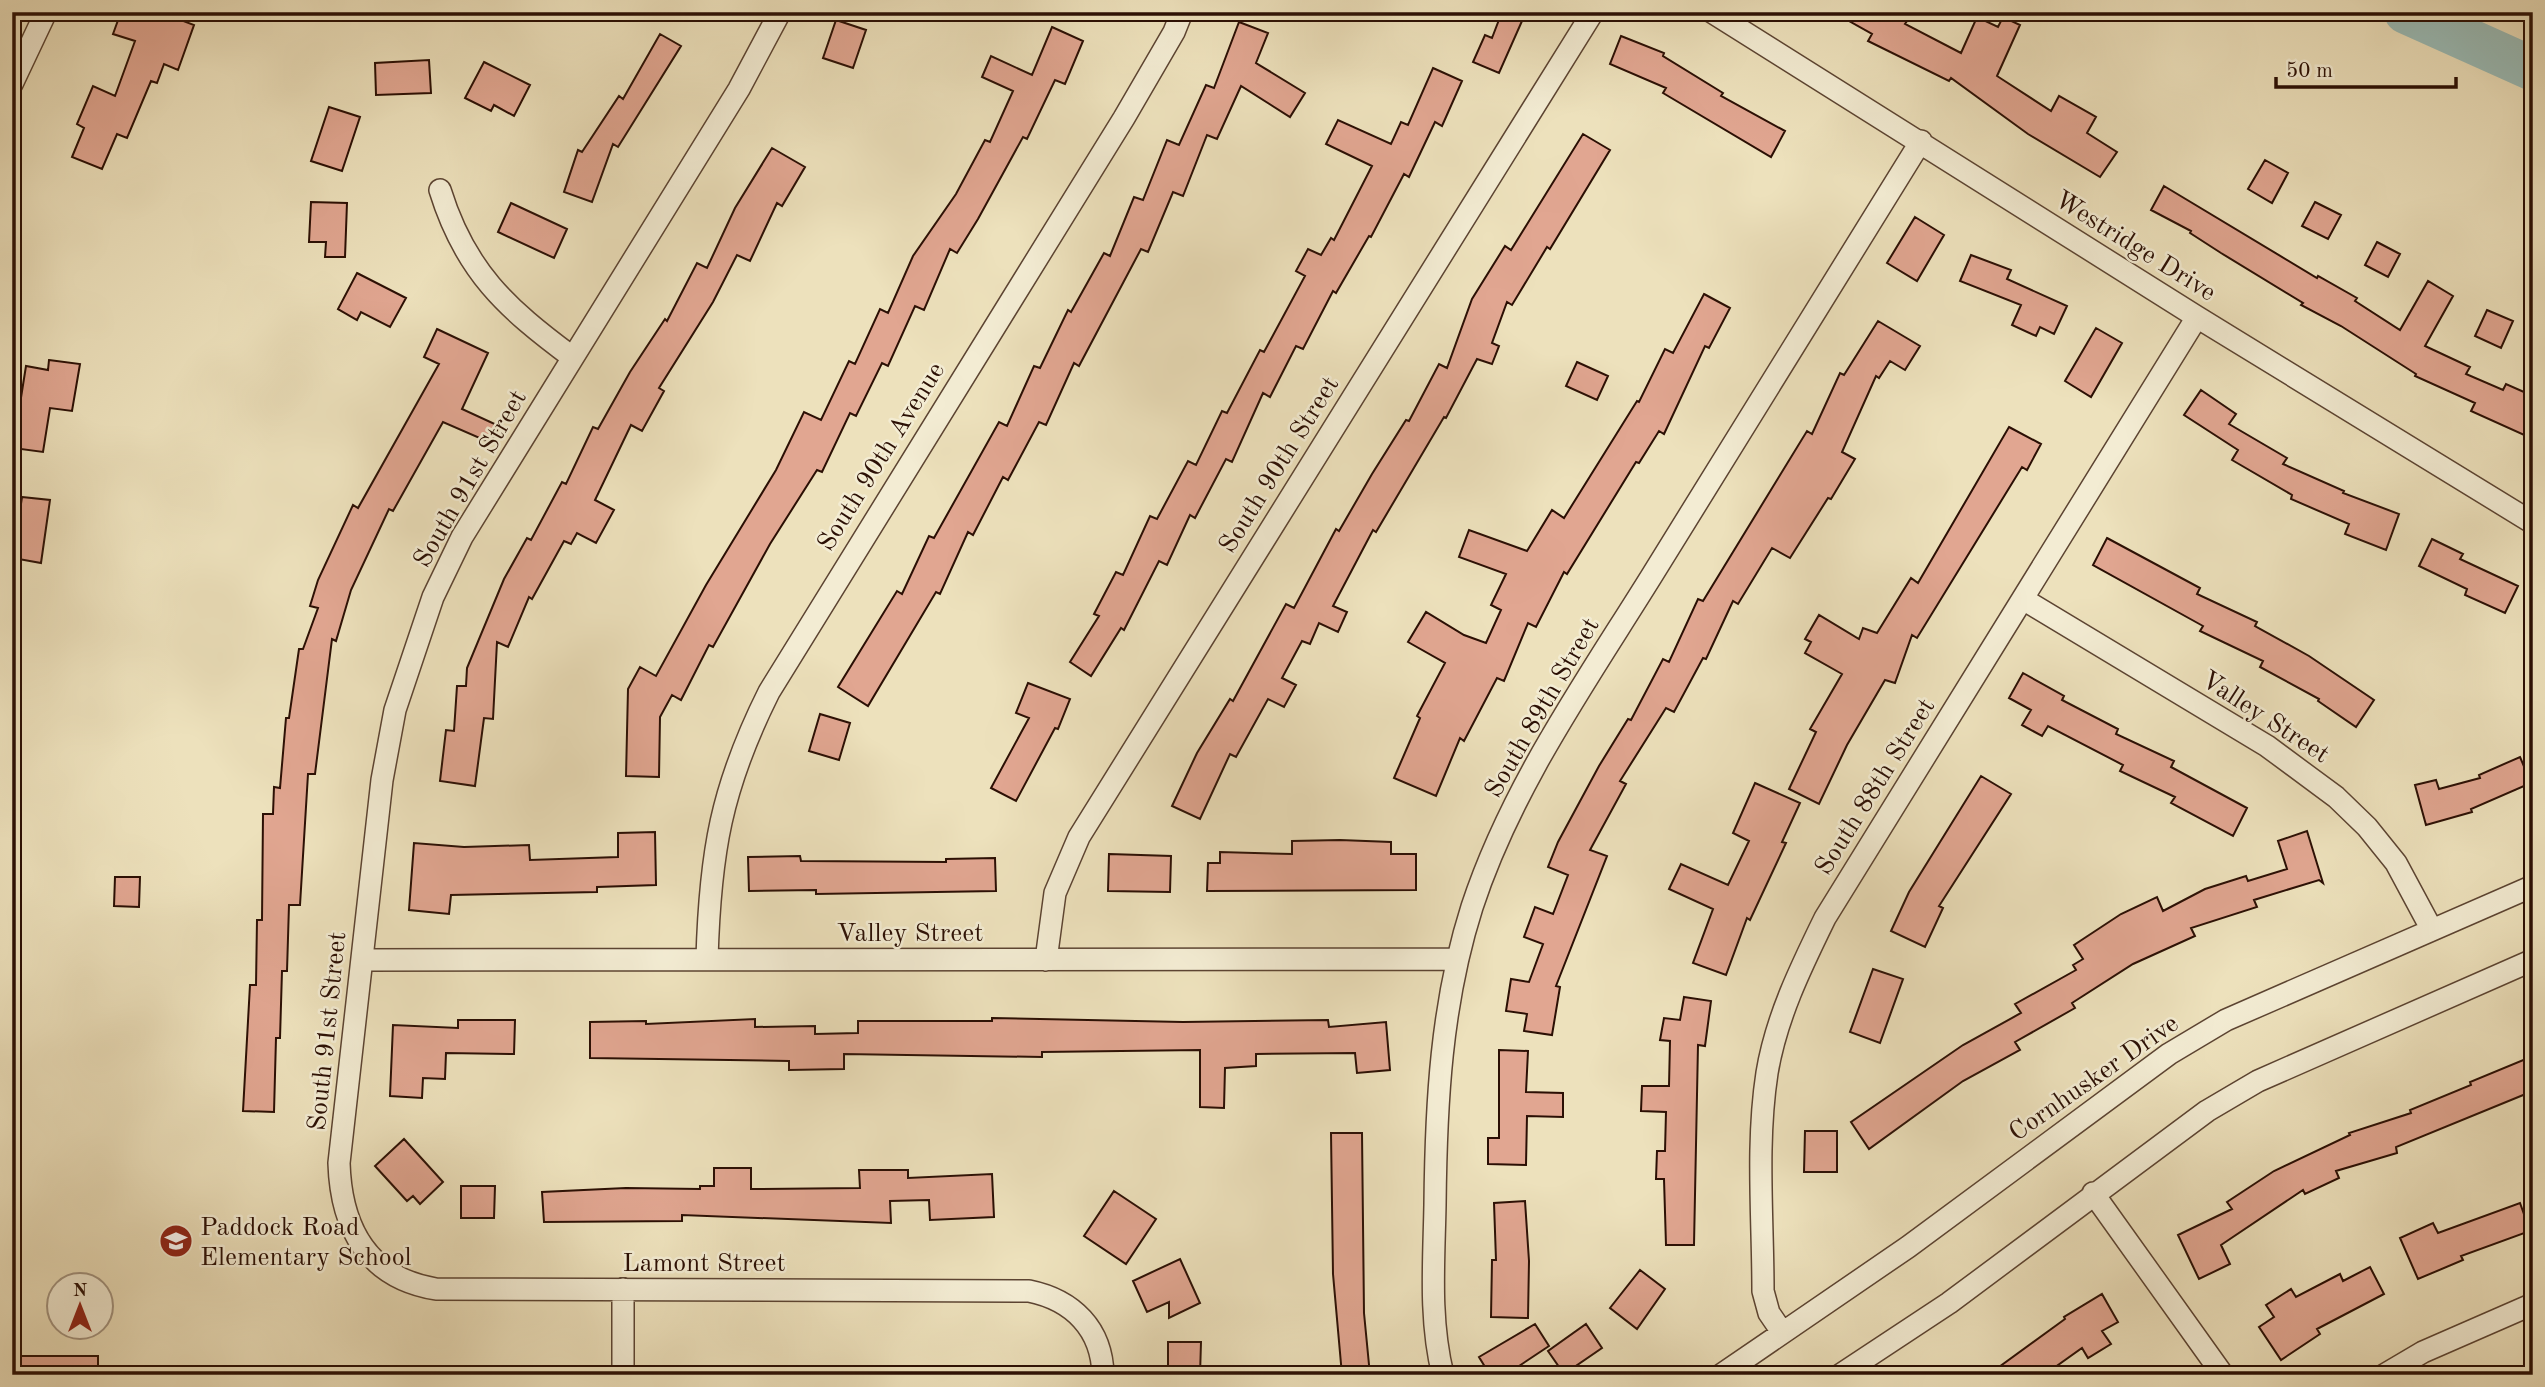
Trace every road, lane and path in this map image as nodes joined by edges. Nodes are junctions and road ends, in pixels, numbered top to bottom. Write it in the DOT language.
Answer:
graph roads {
  1 [pos="46,12"];
  2 [pos="780,12"];
  3 [pos="1182,12"];
  4 [pos="1593,12"];
  5 [pos="1712,12"];
  6 [pos="12,84"];
  7 [pos="1921,141"];
  8 [pos="440,190"];
  9 [pos="2197,317"];
  10 [pos="572,357"];
  11 [pos="2533,523"];
  12 [pos="2023,599"];
  13 [pos="2533,886"];
  14 [pos="2432,930"];
  15 [pos="707,959"];
  16 [pos="1458,959"];
  17 [pos="362,960"];
  18 [pos="1046,960"];
  19 [pos="2533,960"];
  20 [pos="340,1193"];
  21 [pos="2093,1193"];
  22 [pos="623,1289"];
  23 [pos="2533,1304"];
  24 [pos="1782,1332"];
  25 [pos="623,1375"];
  26 [pos="1103,1375"];
  27 [pos="1443,1375"];
  28 [pos="1721,1375"];
  29 [pos="1840,1375"];
  30 [pos="2223,1375"];
  31 [pos="2384,1375"];
  1 -- 6 [label="street"];
  2 -- 10 [label="street, South 91st Street"];
  3 -- 15 [label="street, South 90th Avenue"];
  4 -- 18 [label="street, South 90th Street"];
  5 -- 7 [label="street, Westridge Drive"];
  7 -- 9 [label="street, Westridge Drive"];
  7 -- 16 [label="street, South 89th Street"];
  8 -- 10 [label="street"];
  9 -- 11 [label="street, Westridge Drive"];
  9 -- 12 [label="street, South 88th Street"];
  10 -- 17 [label="street, South 91st Street"];
  12 -- 14 [label="street, Valley Street"];
  12 -- 24 [label="street, South 88th Street"];
  13 -- 14 [label="street, Cornhusker Drive"];
  14 -- 24 [label="street, Cornhusker Drive"];
  15 -- 17 [label="street, Valley Street"];
  15 -- 18 [label="street, Valley Street"];
  16 -- 18 [label="street, Valley Street"];
  16 -- 27 [label="street, South 89th Street"];
  17 -- 20 [label="street, South 91st Street"];
  19 -- 21 [label="street"];
  20 -- 22 [label="street, Lamont Street"];
  21 -- 29 [label="street"];
  21 -- 30 [label="street"];
  22 -- 25 [label="street"];
  22 -- 26 [label="street, Lamont Street"];
  23 -- 31 [label="street"];
  24 -- 28 [label="street, Cornhusker Drive"];
}
